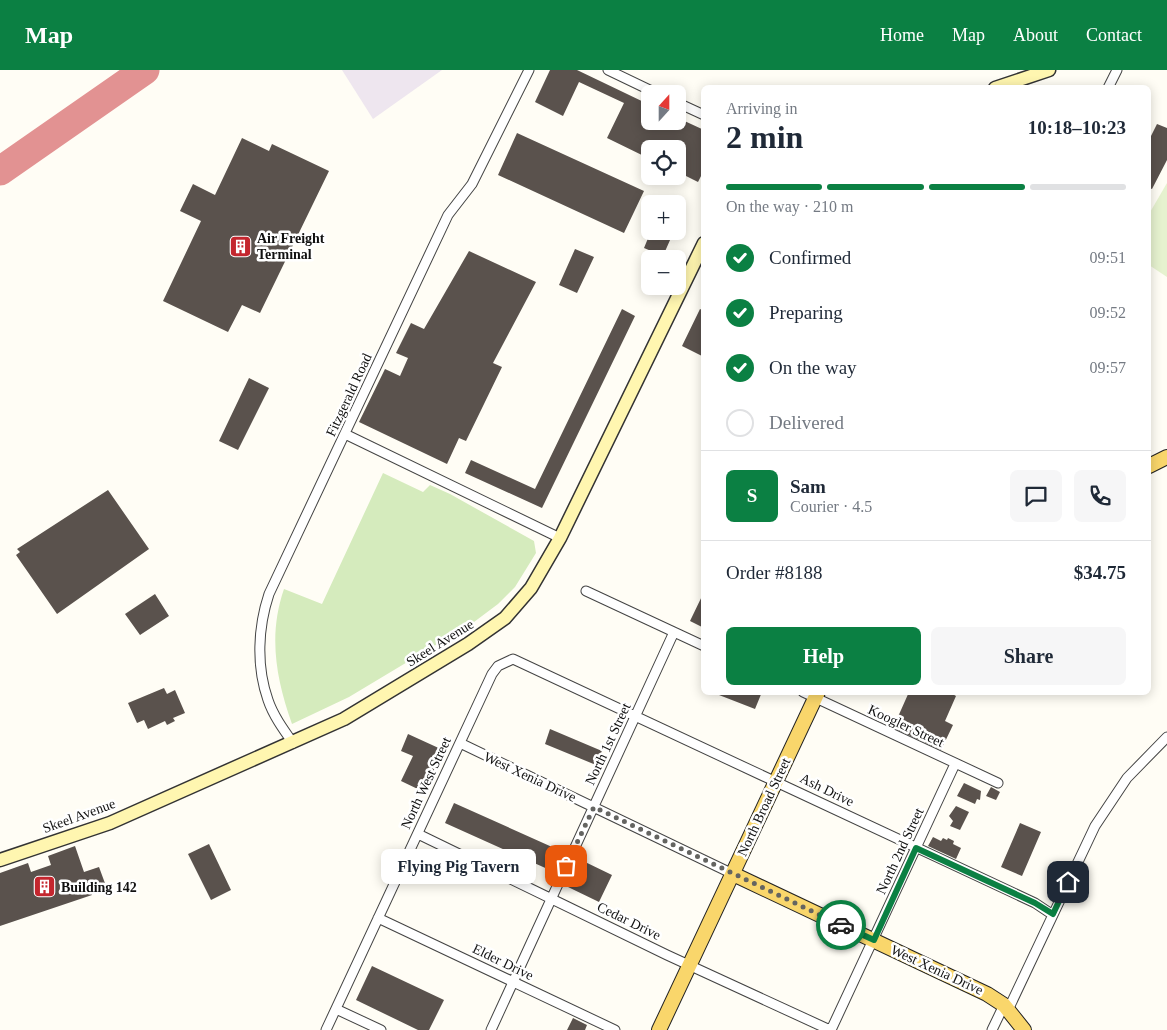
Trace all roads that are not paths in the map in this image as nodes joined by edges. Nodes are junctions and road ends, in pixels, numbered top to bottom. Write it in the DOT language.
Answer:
graph roads {
  1 [pos="529,70"];
  2 [pos="608,70"];
  3 [pos="1049,70"];
  4 [pos="1117,70"];
  5 [pos="1004,85"];
  6 [pos="1110,85"];
  7 [pos="641,86"];
  8 [pos="686,107"];
  9 [pos="701,114"];
  10 [pos="701,248"];
  11 [pos="345,434"];
  12 [pos="1167,457"];
  13 [pos="1151,465"];
  14 [pos="560,538"];
  15 [pos="586,591"];
  16 [pos="674,632"];
  17 [pos="701,645"];
  18 [pos="506,661"];
  19 [pos="812,695"];
  20 [pos="814,695"];
  21 [pos="636,716"];
  22 [pos="1167,737"];
  23 [pos="293,743"];
  24 [pos="460,743"];
  25 [pos="955,764"];
  26 [pos="776,781"];
  27 [pos="998,783"];
  28 [pos="594,807"];
  29 [pos="418,834"];
  30 [pos="916,848"];
  31 [pos="0,860"];
  32 [pos="733,874"];
  33 [pos="551,899"];
  34 [pos="1053,914"];
  35 [pos="378,918"];
  36 [pos="874,940"];
  37 [pos="689,965"];
  38 [pos="513,982"];
  39 [pos="1006,1007"];
  40 [pos="336,1008"];
  41 [pos="326,1030"];
  42 [pos="381,1030"];
  43 [pos="491,1030"];
  44 [pos="615,1030"];
  45 [pos="659,1030"];
  46 [pos="830,1030"];
  47 [pos="992,1030"];
  48 [pos="1024,1030"];
  1 -- 11 [label="street, Fitzgerald Road"];
  2 -- 7 [label="street"];
  3 -- 5 [label="street"];
  4 -- 6 [label="street"];
  8 -- 9 [label="street"];
  10 -- 14 [label="street, Skeel Avenue"];
  11 -- 14 [label="street"];
  11 -- 23 [label="street, Fitzgerald Road"];
  12 -- 13 [label="main road"];
  14 -- 23 [label="street, Skeel Avenue"];
  15 -- 16 [label="street"];
  16 -- 17 [label="street"];
  16 -- 21 [label="street, North 1st Street"];
  18 -- 21 [label="street, Ash Drive"];
  18 -- 24 [label="street, North West Street"];
  19 -- 26 [label="main road, North Broad Street"];
  20 -- 25 [label="street, Koogler Street"];
  21 -- 26 [label="street, Ash Drive"];
  21 -- 28 [label="street, North 1st Street"];
  22 -- 34 [label="street"];
  23 -- 31 [label="street, Skeel Avenue"];
  24 -- 28 [label="street, West Xenia Drive"];
  24 -- 29 [label="street, North West Street"];
  25 -- 27 [label="street, Koogler Street"];
  25 -- 30 [label="street, North 2nd Street"];
  26 -- 30 [label="street, Ash Drive"];
  26 -- 32 [label="main road, North Broad Street"];
  28 -- 32 [label="street, West Xenia Drive"];
  28 -- 33 [label="street, North 1st Street"];
  29 -- 33 [label="street, Cedar Drive"];
  29 -- 35 [label="street, North West Street"];
  30 -- 34 [label="street, Ash Drive"];
  30 -- 36 [label="street, North 2nd Street"];
  32 -- 36 [label="main road, West Xenia Drive"];
  32 -- 37 [label="main road, North Broad Street"];
  33 -- 37 [label="street, Cedar Drive"];
  33 -- 38 [label="street, North 1st Street"];
  34 -- 39 [label="street"];
  35 -- 38 [label="street, Elder Drive"];
  35 -- 40 [label="street, North West Street"];
  36 -- 39 [label="main road, West Xenia Drive"];
  36 -- 46 [label="street, North 2nd Street"];
  37 -- 45 [label="main road, North Broad Street"];
  37 -- 46 [label="street, Cedar Drive"];
  38 -- 43 [label="street, North 1st Street"];
  38 -- 44 [label="street, Elder Drive"];
  39 -- 47 [label="street"];
  39 -- 48 [label="main road, West Xenia Drive"];
  40 -- 41 [label="street, North West Street"];
  40 -- 42 [label="street"];
}
